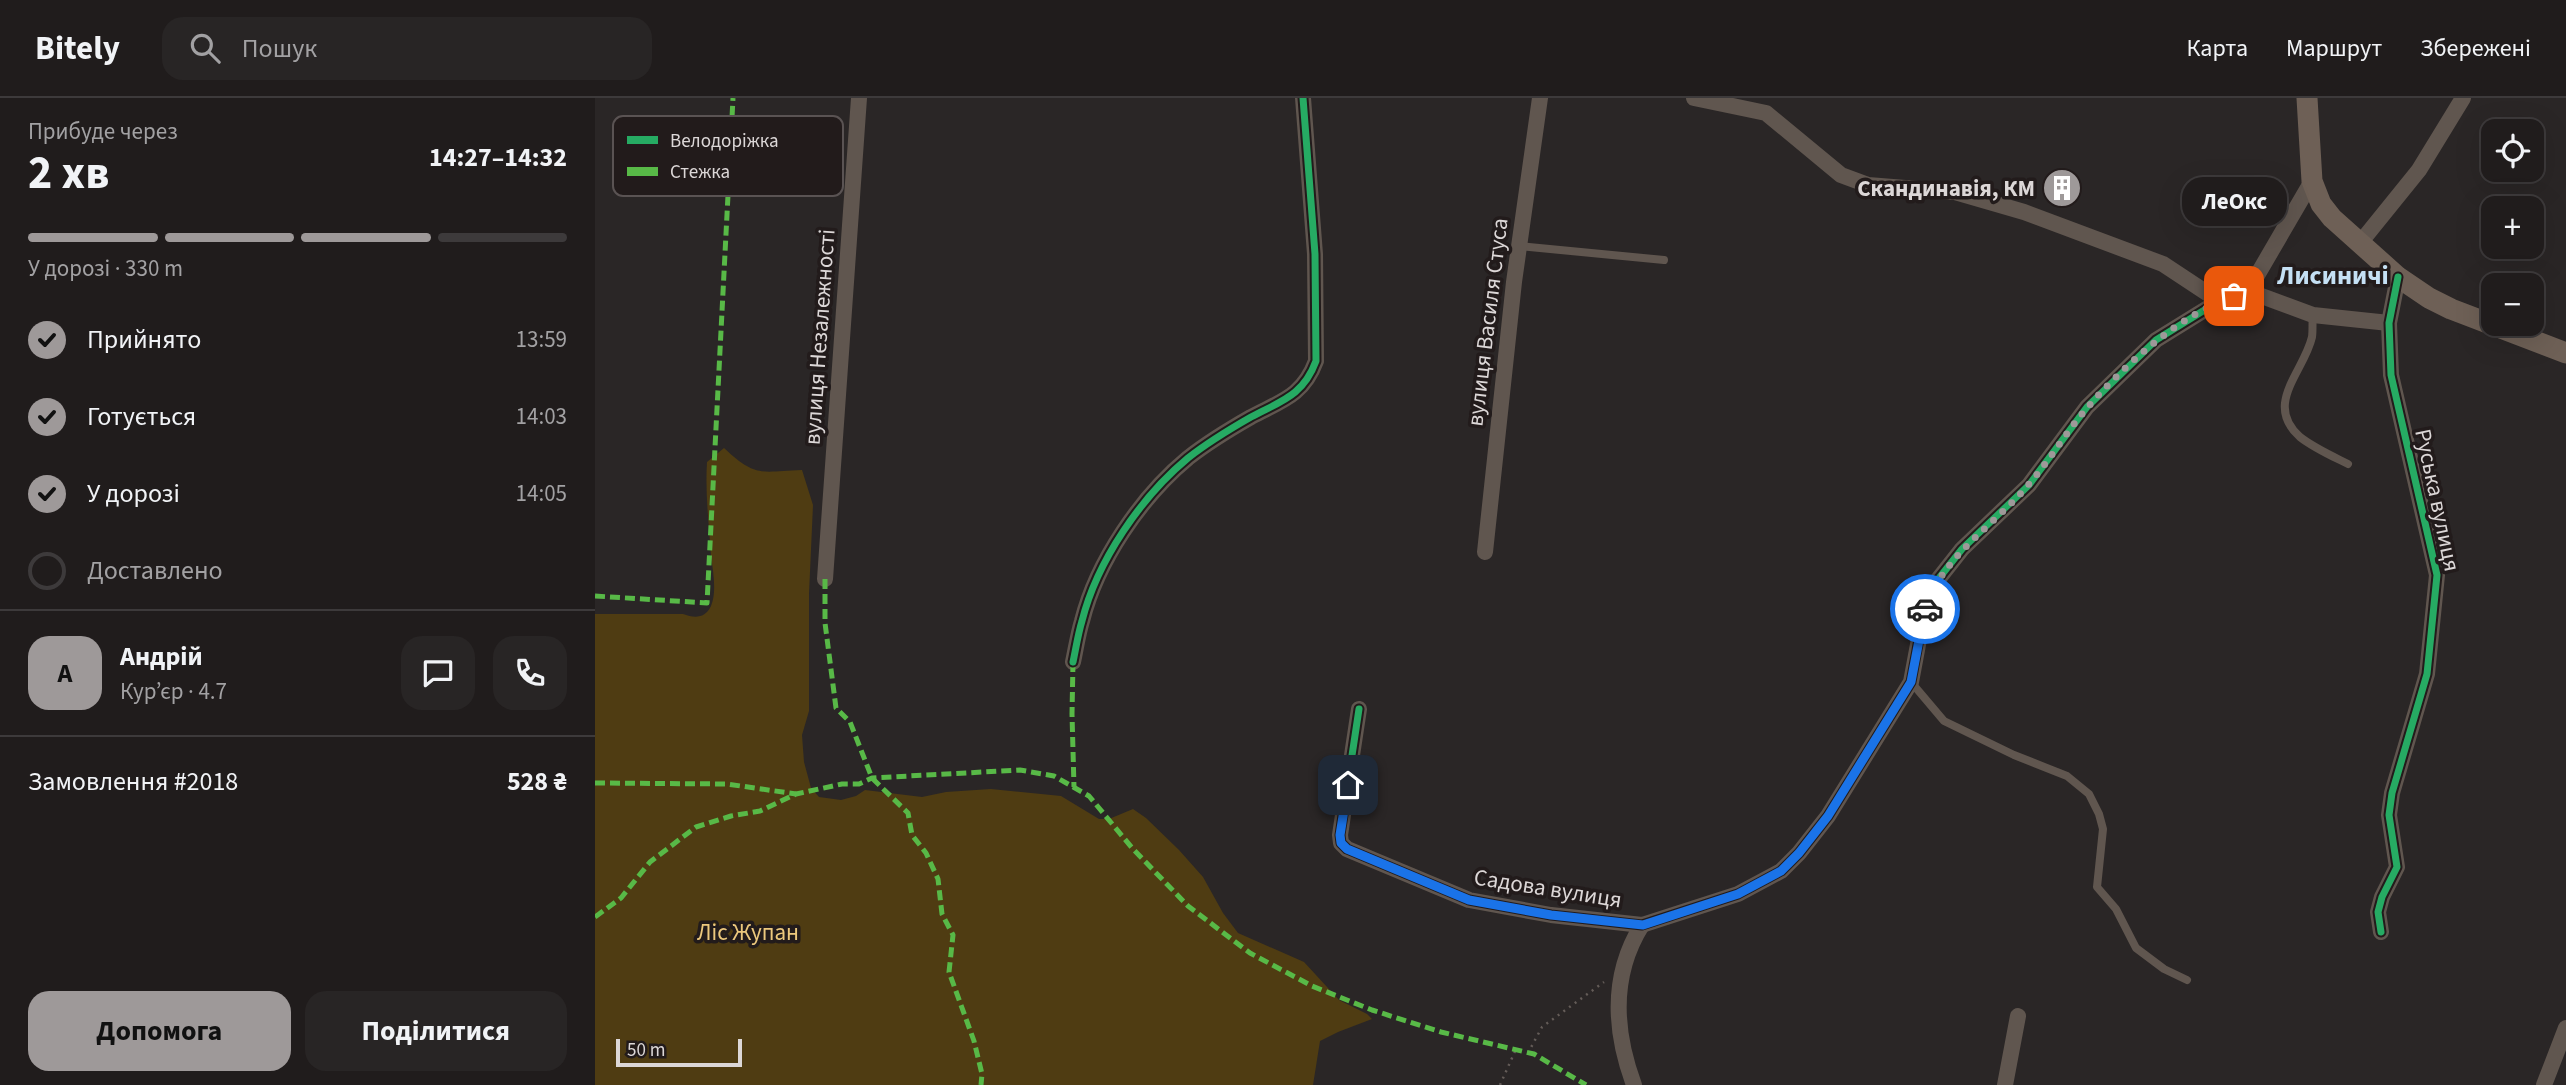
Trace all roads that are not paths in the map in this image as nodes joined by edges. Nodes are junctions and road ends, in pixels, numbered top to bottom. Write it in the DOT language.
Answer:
graph roads {
  1 [pos="859,98"];
  2 [pos="1303,98"];
  3 [pos="1540,98"];
  4 [pos="1694,98"];
  5 [pos="2307,98"];
  6 [pos="2463,98"];
  7 [pos="2312,181"];
  8 [pos="2360,243"];
  9 [pos="1519,246"];
  10 [pos="1664,260"];
  11 [pos="2398,277"];
  12 [pos="2248,291"];
  13 [pos="2220,301"];
  14 [pos="2313,315"];
  15 [pos="2389,323"];
  16 [pos="2566,353"];
  17 [pos="2347,464"];
  18 [pos="1485,552"];
  19 [pos="825,579"];
  20 [pos="1073,662"];
  21 [pos="1911,682"];
  22 [pos="1359,709"];
  23 [pos="1643,925"];
  24 [pos="2381,933"];
  25 [pos="2187,981"];
  26 [pos="2018,1016"];
  27 [pos="2566,1028"];
  28 [pos="1635,1085"];
  29 [pos="2005,1085"];
  30 [pos="2544,1085"];
  1 -- 19 [label="street, вулиця Незалежності"];
  2 -- 20 [label="street"];
  3 -- 9 [label="street, вулиця Василя Стуса"];
  4 -- 13 [label="street"];
  5 -- 7 [label="main road"];
  6 -- 8 [label="street"];
  7 -- 8 [label="main road"];
  7 -- 12 [label="street"];
  8 -- 11 [label="main road"];
  9 -- 10 [label="lane"];
  9 -- 18 [label="street, вулиця Василя Стуса"];
  11 -- 15 [label="street, Руська вулиця"];
  11 -- 16 [label="main road"];
  12 -- 13 [label="street"];
  12 -- 14 [label="street"];
  13 -- 21 [label="street"];
  14 -- 15 [label="street"];
  14 -- 17 [label="lane"];
  15 -- 24 [label="street, Руська вулиця"];
  21 -- 23 [label="street"];
  21 -- 25 [label="lane"];
  22 -- 23 [label="street, Садова вулиця"];
  23 -- 28 [label="street"];
  26 -- 29 [label="street"];
  27 -- 30 [label="street"];
}
